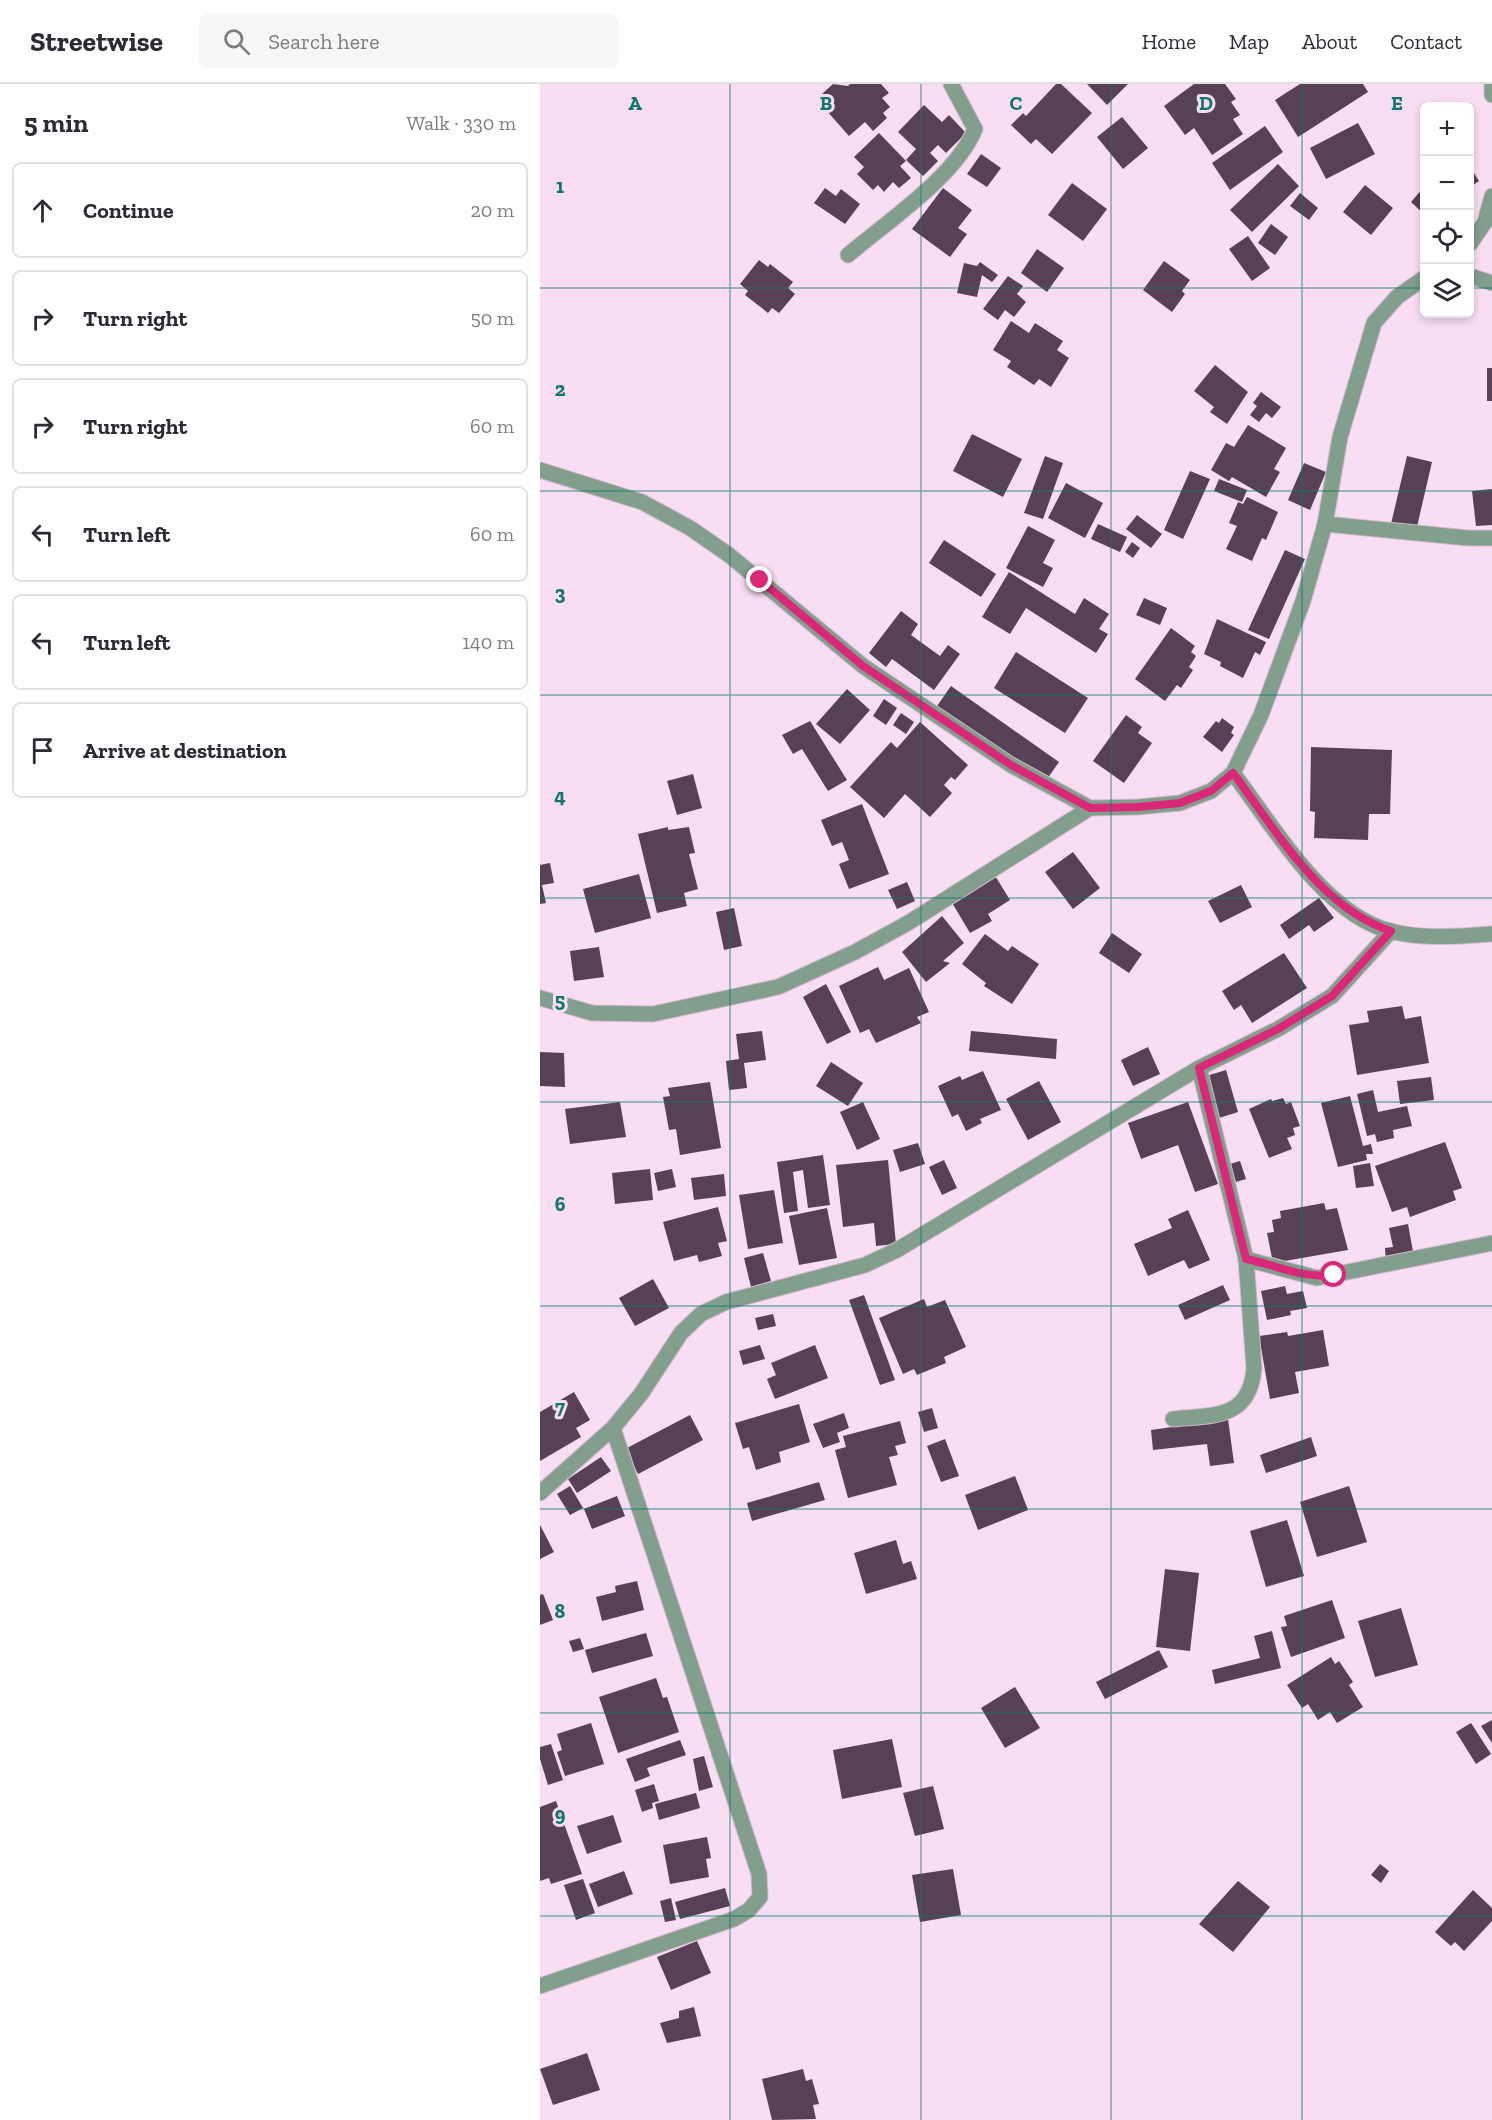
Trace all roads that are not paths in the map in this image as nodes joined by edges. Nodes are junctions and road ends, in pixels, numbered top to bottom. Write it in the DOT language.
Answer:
graph roads {
  1 [pos="951,84"];
  2 [pos="1492,84"];
  3 [pos="1492,95"];
  4 [pos="1492,196"];
  5 [pos="1474,238"];
  6 [pos="848,255"];
  7 [pos="1474,277"];
  8 [pos="1420,281"];
  9 [pos="1492,283"];
  10 [pos="540,470"];
  11 [pos="1325,524"];
  12 [pos="1492,538"];
  13 [pos="1233,773"];
  14 [pos="1090,808"];
  15 [pos="1391,931"];
  16 [pos="1488,938"];
  17 [pos="540,998"];
  18 [pos="1199,1068"];
  19 [pos="1492,1243"];
  20 [pos="1246,1259"];
  21 [pos="1173,1419"];
  22 [pos="613,1428"];
  23 [pos="540,1492"];
  24 [pos="540,1986"];
  1 -- 6 [label="street"];
  2 -- 3 [label="street"];
  4 -- 5 [label="street"];
  7 -- 9 [label="street"];
  8 -- 11 [label="street"];
  10 -- 14 [label="street"];
  11 -- 12 [label="street"];
  11 -- 13 [label="street"];
  13 -- 14 [label="street"];
  13 -- 15 [label="street"];
  14 -- 17 [label="street"];
  15 -- 16 [label="street"];
  15 -- 18 [label="street"];
  18 -- 20 [label="street"];
  18 -- 22 [label="street"];
  19 -- 20 [label="street"];
  20 -- 21 [label="street"];
  22 -- 23 [label="street"];
  22 -- 24 [label="street"];
}
